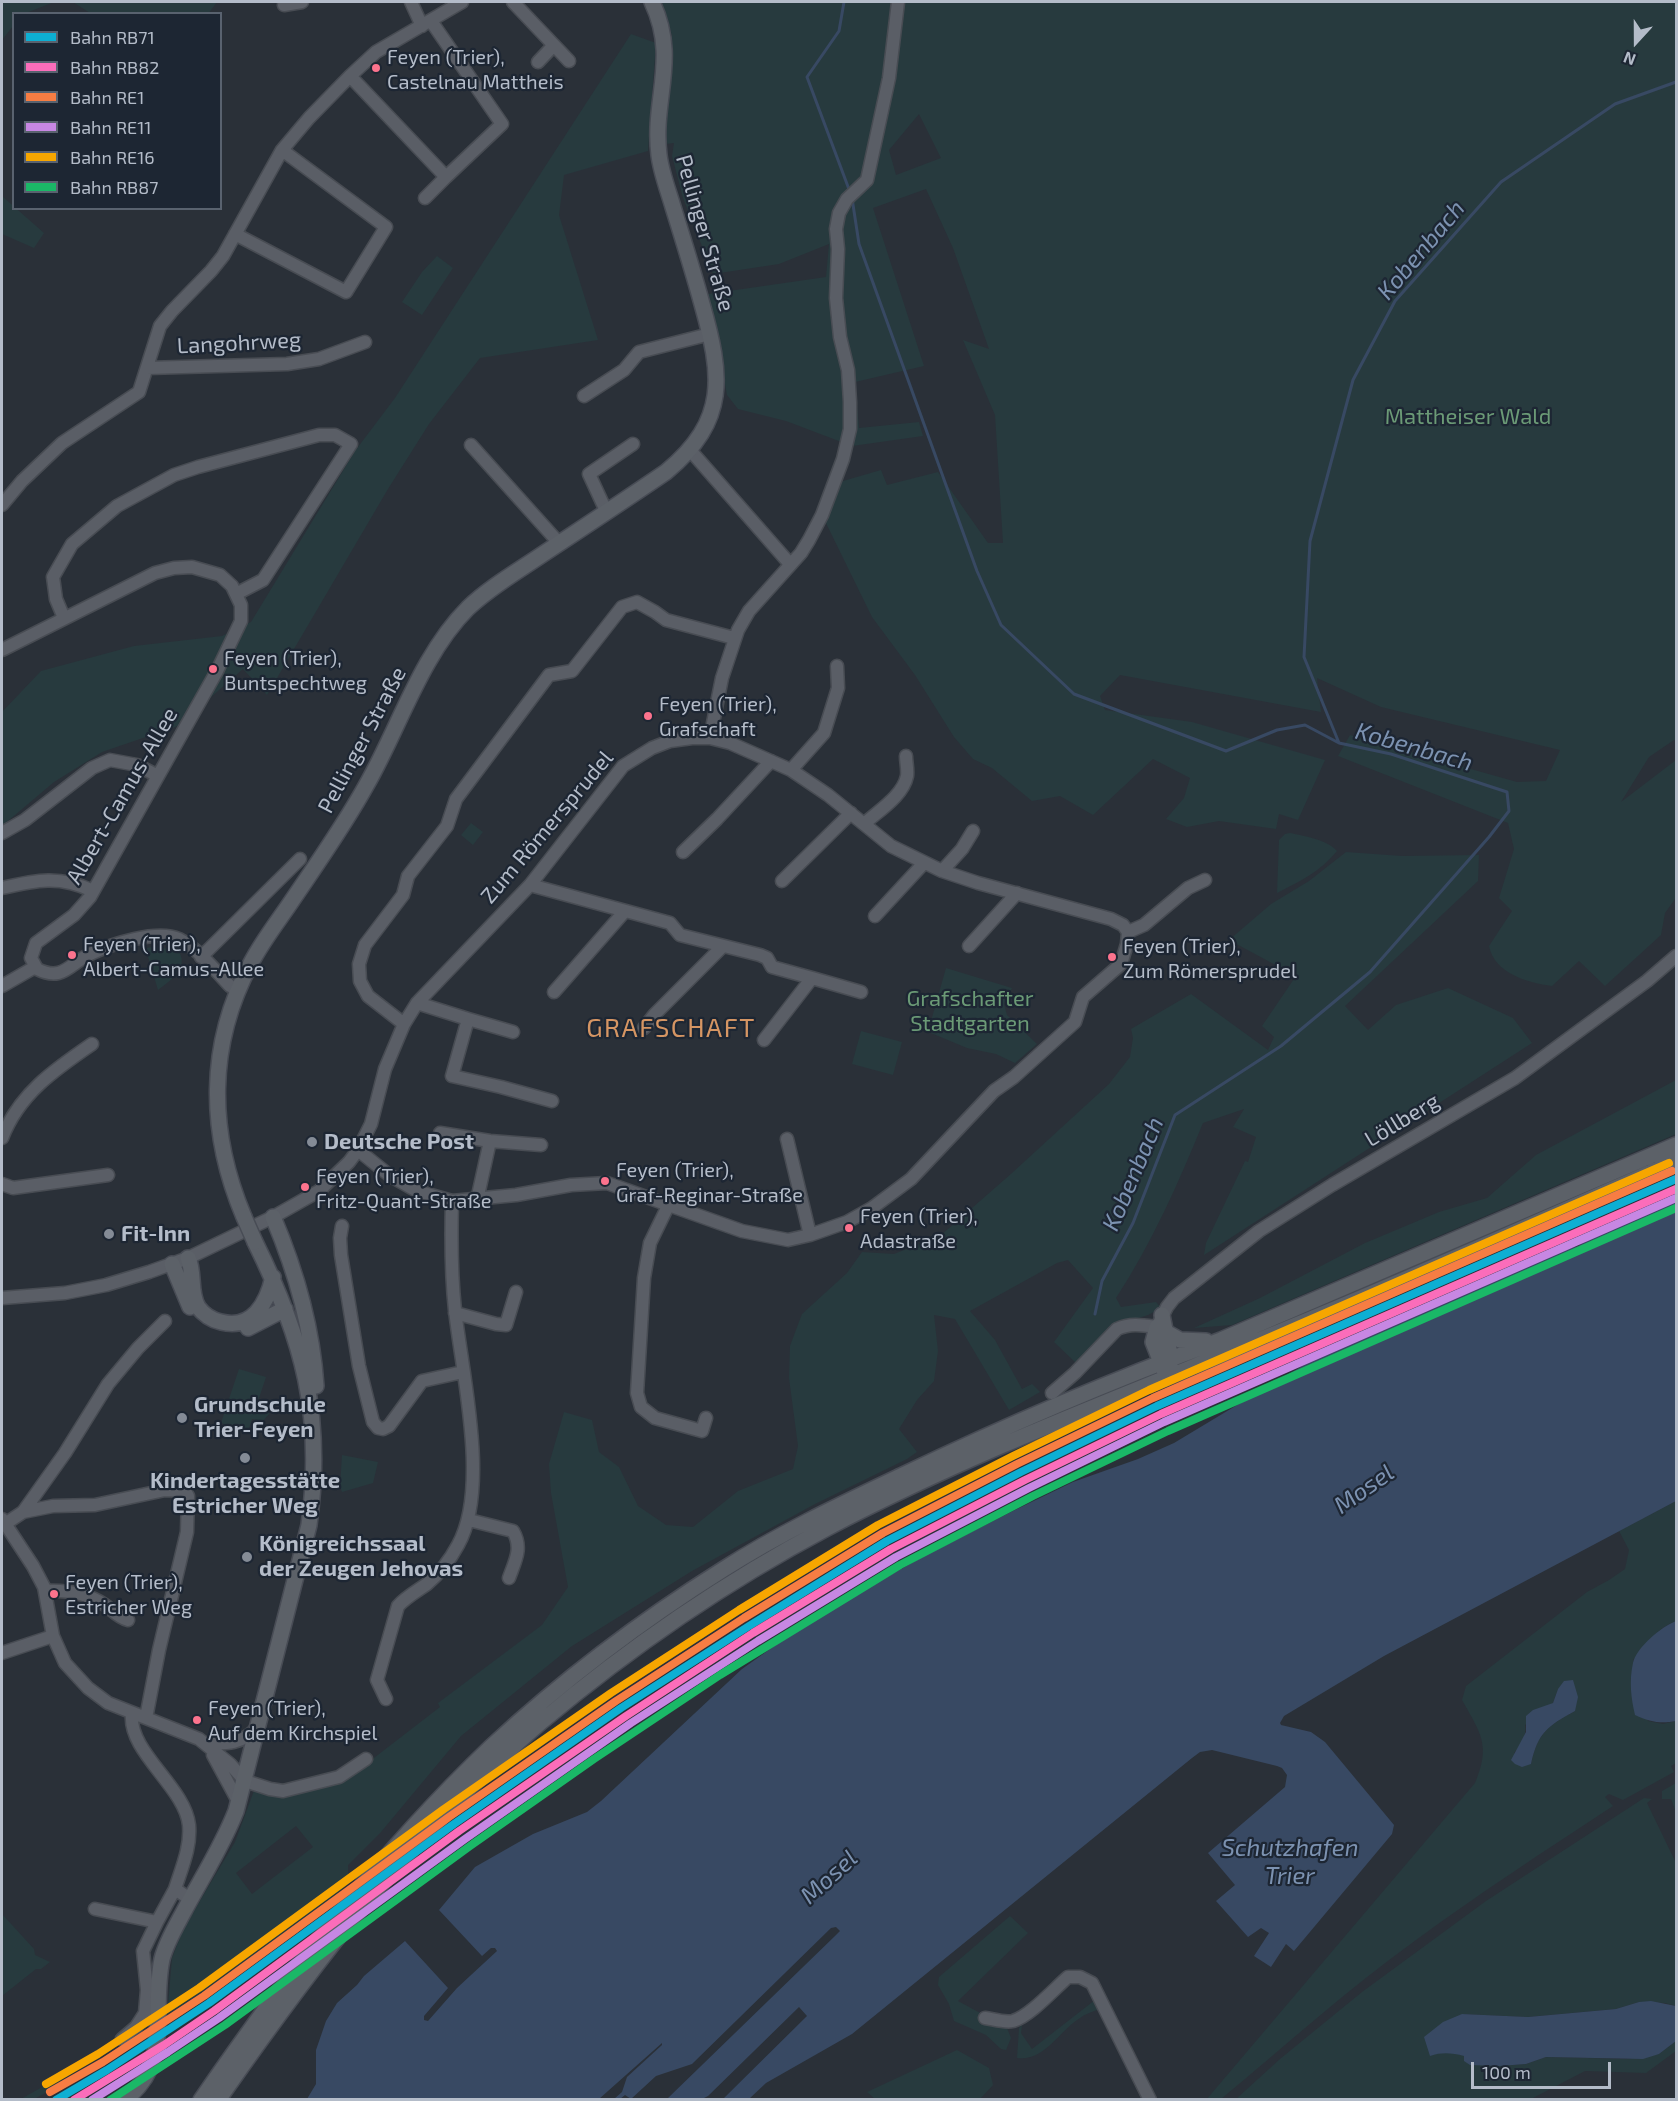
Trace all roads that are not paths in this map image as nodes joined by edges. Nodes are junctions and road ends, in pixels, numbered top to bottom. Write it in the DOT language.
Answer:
graph roads {
  1 [pos="302,2"];
  2 [pos="411,2"];
  3 [pos="462,2"];
  4 [pos="513,2"];
  5 [pos="652,2"];
  6 [pos="898,2"];
  7 [pos="284,5"];
  8 [pos="427,24"];
  9 [pos="554,45"];
  10 [pos="569,61"];
  11 [pos="538,62"];
  12 [pos="350,76"];
  13 [pos="282,150"];
  14 [pos="446,177"];
  15 [pos="425,198"];
  16 [pos="235,234"];
  17 [pos="710,334"];
  18 [pos="365,342"];
  19 [pos="147,368"];
  20 [pos="584,396"];
  21 [pos="633,444"];
  22 [pos="471,445"];
  23 [pos="690,450"];
  24 [pos="2,505"];
  25 [pos="607,513"];
  26 [pos="559,543"];
  27 [pos="790,564"];
  28 [pos="236,594"];
  29 [pos="64,618"];
  30 [pos="734,638"];
  31 [pos="2,650"];
  32 [pos="837,666"];
  33 [pos="710,738"];
  34 [pos="906,756"];
  35 [pos="771,761"];
  36 [pos="791,770"];
  37 [pos="158,776"];
  38 [pos="851,813"];
  39 [pos="864,824"];
  40 [pos="974,831"];
  41 [pos="2,833"];
  42 [pos="683,852"];
  43 [pos="300,859"];
  44 [pos="924,863"];
  45 [pos="942,872"];
  46 [pos="1205,880"];
  47 [pos="782,881"];
  48 [pos="530,885"];
  49 [pos="2,888"];
  50 [pos="93,891"];
  51 [pos="1017,893"];
  52 [pos="625,911"];
  53 [pos="875,916"];
  54 [pos="1128,932"];
  55 [pos="723,946"];
  56 [pos="969,946"];
  57 [pos="1677,956"];
  58 [pos="201,957"];
  59 [pos="35,967"];
  60 [pos="812,978"];
  61 [pos="2,986"];
  62 [pos="238,990"];
  63 [pos="554,992"];
  64 [pos="861,992"];
  65 [pos="417,1003"];
  66 [pos="468,1019"];
  67 [pos="404,1024"];
  68 [pos="645,1028"];
  69 [pos="513,1032"];
  70 [pos="764,1040"];
  71 [pos="92,1044"];
  72 [pos="552,1101"];
  73 [pos="5,1116"];
  74 [pos="440,1133"];
  75 [pos="2,1138"];
  76 [pos="787,1139"];
  77 [pos="490,1141"];
  78 [pos="541,1145"];
  79 [pos="1677,1145"];
  80 [pos="358,1150"];
  81 [pos="1677,1161"];
  82 [pos="108,1175"];
  83 [pos="2,1184"];
  84 [pos="477,1200"];
  85 [pos="452,1201"];
  86 [pos="668,1206"];
  87 [pos="273,1217"];
  88 [pos="342,1226"];
  89 [pos="810,1235"];
  90 [pos="188,1258"];
  91 [pos="172,1264"];
  92 [pos="273,1277"];
  93 [pos="516,1292"];
  94 [pos="2,1298"];
  95 [pos="285,1309"];
  96 [pos="455,1313"];
  97 [pos="165,1321"];
  98 [pos="1137,1324"];
  99 [pos="1162,1324"];
  100 [pos="1221,1340"];
  101 [pos="1153,1342"];
  102 [pos="1165,1360"];
  103 [pos="464,1372"];
  104 [pos="1168,1377"];
  105 [pos="1053,1393"];
  106 [pos="706,1418"];
  107 [pos="314,1437"];
  108 [pos="40,1489"];
  109 [pos="53,1506"];
  110 [pos="23,1512"];
  111 [pos="469,1520"];
  112 [pos="5,1527"];
  113 [pos="509,1578"];
  114 [pos="45,1591"];
  115 [pos="128,1620"];
  116 [pos="53,1636"];
  117 [pos="2,1653"];
  118 [pos="568,1690"];
  119 [pos="386,1699"];
  120 [pos="132,1714"];
  121 [pos="146,1718"];
  122 [pos="260,1725"];
  123 [pos="206,1743"];
  124 [pos="366,1759"];
  125 [pos="245,1781"];
  126 [pos="239,1803"];
  127 [pos="176,1889"];
  128 [pos="190,1899"];
  129 [pos="95,1909"];
  130 [pos="157,1922"];
  131 [pos="267,2017"];
  132 [pos="985,2018"];
  133 [pos="122,2039"];
  134 [pos="124,2100"];
  135 [pos="201,2100"];
  136 [pos="218,2100"];
  137 [pos="1150,2100"];
  1 -- 7 [label="street"];
  2 -- 8 [label="street"];
  3 -- 8 [label="street"];
  4 -- 9 [label="street"];
  5 -- 17 [label="main road, Pellinger Straße"];
  6 -- 27 [label="street"];
  8 -- 12 [label="street"];
  8 -- 14 [label="street"];
  9 -- 10 [label="street"];
  9 -- 11 [label="street"];
  12 -- 13 [label="street"];
  12 -- 14 [label="street"];
  13 -- 16 [label="street"];
  13 -- 16 [label="street"];
  14 -- 15 [label="street"];
  16 -- 19 [label="street"];
  17 -- 20 [label="street, Pellinger Straße"];
  17 -- 23 [label="main road, Pellinger Straße"];
  18 -- 19 [label="street, Langohrweg"];
  19 -- 24 [label="street"];
  21 -- 25 [label="street"];
  22 -- 26 [label="street"];
  23 -- 25 [label="main road, Pellinger Straße"];
  23 -- 27 [label="street"];
  25 -- 26 [label="main road, Pellinger Straße"];
  26 -- 62 [label="main road, Pellinger Straße"];
  27 -- 30 [label="street"];
  28 -- 29 [label="street"];
  28 -- 29 [label="street"];
  28 -- 37 [label="street, Albert-Camus-Allee"];
  29 -- 31 [label="street"];
  30 -- 33 [label="street"];
  30 -- 67 [label="street"];
  32 -- 36 [label="street"];
  33 -- 35 [label="street, Zum Römersprudel"];
  33 -- 48 [label="street, Zum Römersprudel"];
  34 -- 39 [label="street"];
  35 -- 36 [label="street, Zum Römersprudel"];
  35 -- 42 [label="street"];
  36 -- 38 [label="street, Zum Römersprudel"];
  37 -- 41 [label="street"];
  37 -- 50 [label="street, Albert-Camus-Allee"];
  38 -- 39 [label="street, Zum Römersprudel"];
  38 -- 47 [label="street"];
  39 -- 44 [label="street, Zum Römersprudel"];
  40 -- 45 [label="street"];
  43 -- 58 [label="street"];
  44 -- 45 [label="street, Zum Römersprudel"];
  44 -- 53 [label="street"];
  45 -- 51 [label="street, Zum Römersprudel"];
  46 -- 54 [label="street"];
  48 -- 52 [label="street"];
  48 -- 65 [label="street, Zum Römersprudel"];
  49 -- 50 [label="street"];
  50 -- 59 [label="street, Albert-Camus-Allee"];
  51 -- 54 [label="street, Zum Römersprudel"];
  51 -- 56 [label="street"];
  52 -- 55 [label="street"];
  52 -- 63 [label="street"];
  54 -- 89 [label="street"];
  55 -- 60 [label="street"];
  55 -- 68 [label="street"];
  57 -- 99 [label="street, Löllberg"];
  58 -- 59 [label="street"];
  58 -- 62 [label="street"];
  59 -- 61 [label="street"];
  60 -- 64 [label="street"];
  60 -- 70 [label="street"];
  62 -- 92 [label="main road, Pellinger Straße, bridge"];
  65 -- 66 [label="street"];
  65 -- 67 [label="street, Zum Römersprudel"];
  66 -- 69 [label="street"];
  66 -- 72 [label="street"];
  67 -- 80 [label="street, Zum Römersprudel"];
  71 -- 73 [label="street"];
  73 -- 75 [label="street"];
  74 -- 77 [label="street"];
  76 -- 89 [label="street"];
  77 -- 78 [label="street"];
  77 -- 84 [label="street"];
  79 -- 100 [label="main road"];
  80 -- 85 [label="street"];
  80 -- 87 [label="street, Zum Römersprudel"];
  81 -- 104 [label="main road"];
  82 -- 83 [label="street"];
  84 -- 85 [label="street"];
  84 -- 86 [label="street"];
  85 -- 96 [label="street"];
  86 -- 89 [label="street"];
  86 -- 106 [label="street"];
  87 -- 90 [label="street, Zum Römersprudel"];
  87 -- 107 [label="main road"];
  88 -- 103 [label="street"];
  90 -- 91 [label="street, Zum Römersprudel"];
  90 -- 92 [label="main road"];
  91 -- 94 [label="street, Zum Römersprudel"];
  91 -- 95 [label="main road"];
  92 -- 95 [label="main road, Pellinger Straße"];
  93 -- 96 [label="street"];
  95 -- 107 [label="main road, Pellinger Straße"];
  96 -- 103 [label="street"];
  97 -- 108 [label="street"];
  98 -- 99 [label="street"];
  98 -- 101 [label="street"];
  98 -- 105 [label="street"];
  99 -- 100 [label="main road"];
  99 -- 101 [label="main road"];
  99 -- 102 [label="main road"];
  100 -- 102 [label="main road"];
  101 -- 102 [label="main road"];
  102 -- 104 [label="main road"];
  102 -- 118 [label="main road"];
  103 -- 111 [label="street"];
  104 -- 118 [label="main road"];
  107 -- 122 [label="main road"];
  108 -- 109 [label="street"];
  108 -- 110 [label="street"];
  109 -- 110 [label="street"];
  109 -- 121 [label="street"];
  110 -- 112 [label="street"];
  111 -- 113 [label="street"];
  111 -- 119 [label="street"];
  112 -- 114 [label="street"];
  114 -- 115 [label="street"];
  114 -- 116 [label="street"];
  116 -- 117 [label="street"];
  116 -- 120 [label="street"];
  118 -- 131 [label="main road"];
  120 -- 121 [label="street"];
  120 -- 127 [label="street"];
  121 -- 123 [label="street"];
  122 -- 123 [label="street"];
  122 -- 125 [label="main road"];
  123 -- 125 [label="street"];
  123 -- 126 [label="street"];
  124 -- 125 [label="street"];
  125 -- 126 [label="main road"];
  126 -- 128 [label="main road"];
  127 -- 128 [label="street"];
  127 -- 130 [label="street"];
  128 -- 134 [label="main road"];
  129 -- 130 [label="street"];
  130 -- 133 [label="street"];
  131 -- 135 [label="main road"];
  131 -- 136 [label="main road"];
  132 -- 137 [label="street"];
}
